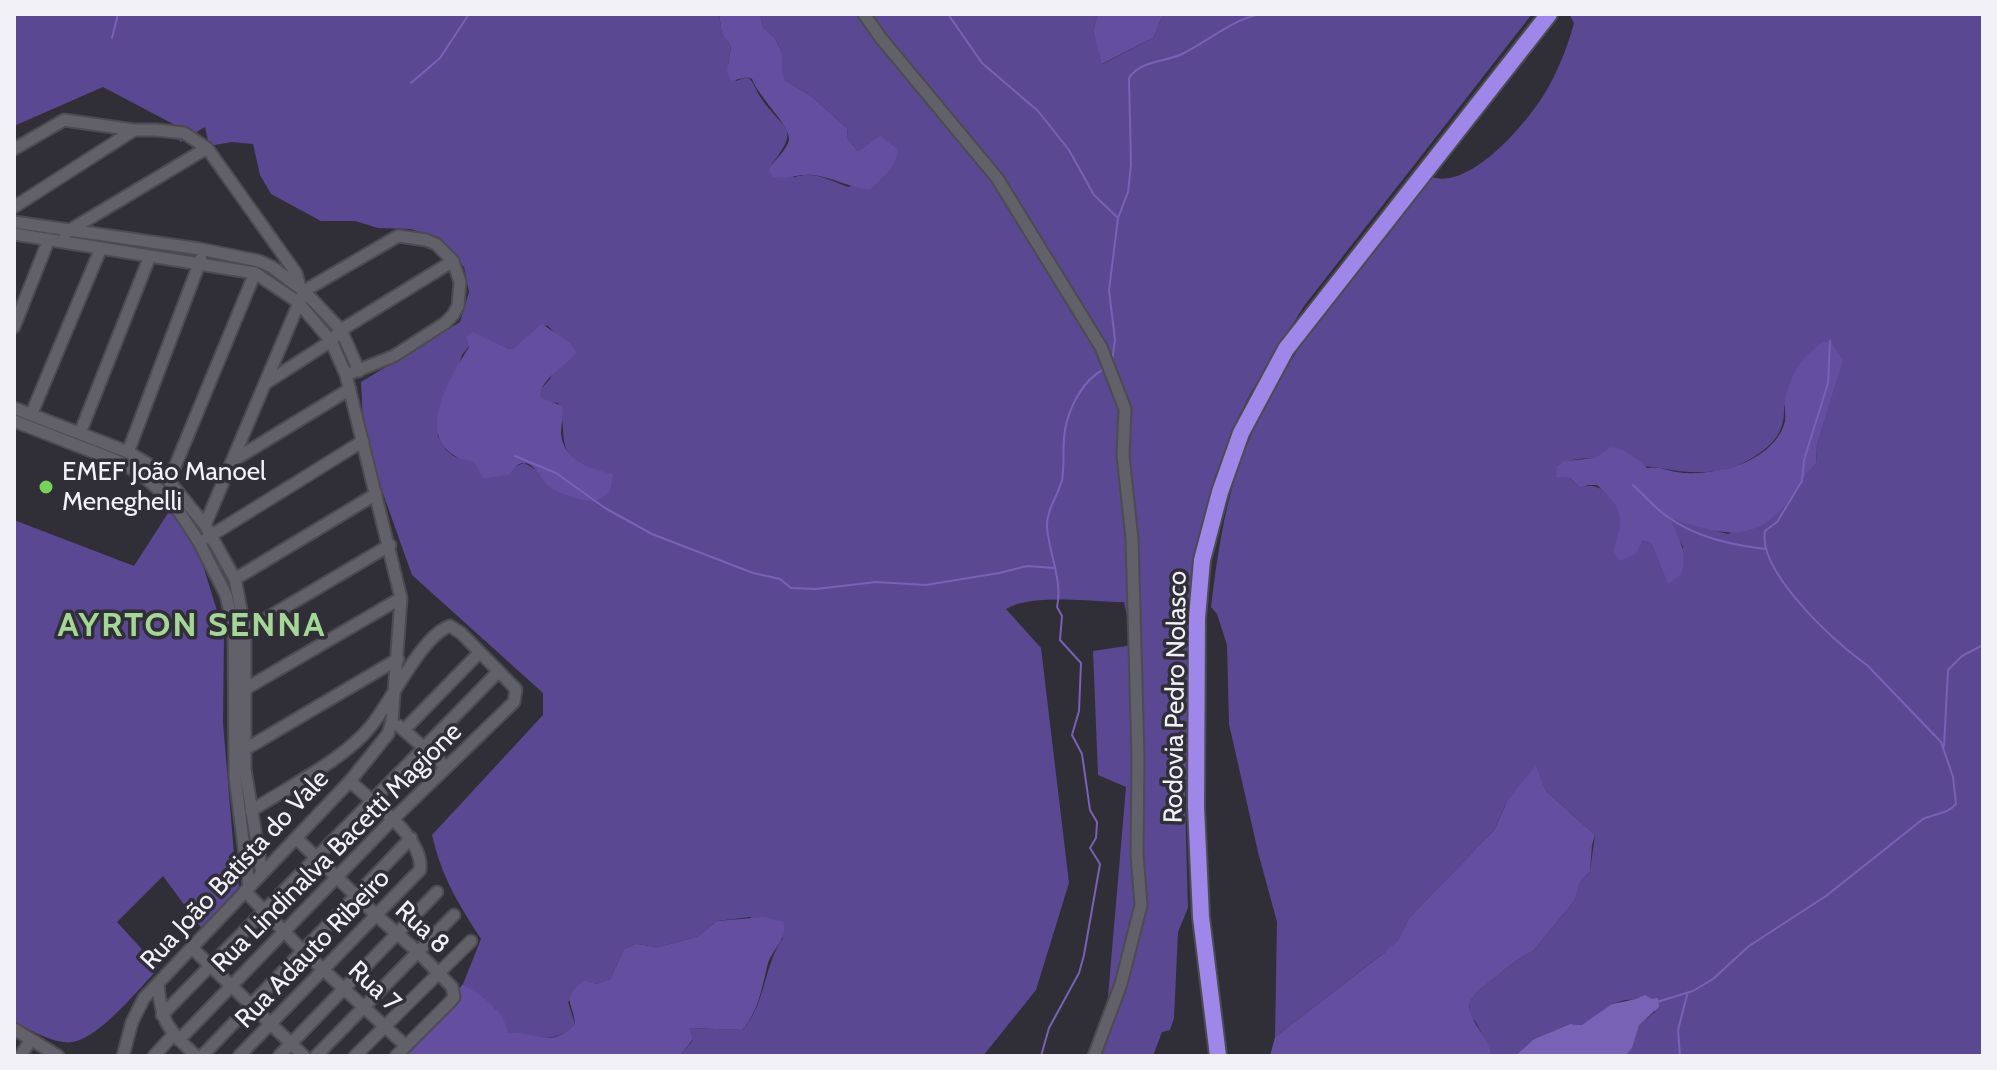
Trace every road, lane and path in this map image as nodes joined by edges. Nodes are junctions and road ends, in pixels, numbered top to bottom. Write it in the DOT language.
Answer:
graph roads {
  1 [pos="864,14"];
  2 [pos="1549,14"];
  3 [pos="134,130"];
  4 [pos="207,148"];
  5 [pos="14,149"];
  6 [pos="14,207"];
  7 [pos="14,222"];
  8 [pos="14,234"];
  9 [pos="59,237"];
  10 [pos="101,248"];
  11 [pos="200,249"];
  12 [pos="150,256"];
  13 [pos="453,261"];
  14 [pos="202,263"];
  15 [pos="255,273"];
  16 [pos="301,294"];
  17 [pos="14,327"];
  18 [pos="341,330"];
  19 [pos="331,341"];
  20 [pos="359,371"];
  21 [pos="346,375"];
  22 [pos="265,384"];
  23 [pos="350,389"];
  24 [pos="14,408"];
  25 [pos="31,415"];
  26 [pos="14,421"];
  27 [pos="80,433"];
  28 [pos="363,441"];
  29 [pos="128,452"];
  30 [pos="233,461"];
  31 [pos="169,481"];
  32 [pos="376,494"];
  33 [pos="208,530"];
  34 [pos="199,542"];
  35 [pos="390,545"];
  36 [pos="235,579"];
  37 [pos="401,598"];
  38 [pos="245,631"];
  39 [pos="479,653"];
  40 [pos="398,659"];
  41 [pos="498,672"];
  42 [pos="245,689"];
  43 [pos="394,695"];
  44 [pos="392,721"];
  45 [pos="404,730"];
  46 [pos="424,747"];
  47 [pos="244,750"];
  48 [pos="446,767"];
  49 [pos="350,781"];
  50 [pos="371,802"];
  51 [pos="251,811"];
  52 [pos="392,820"];
  53 [pos="296,838"];
  54 [pos="411,838"];
  55 [pos="317,857"];
  56 [pos="262,874"];
  57 [pos="336,877"];
  58 [pos="247,889"];
  59 [pos="437,892"];
  60 [pos="355,895"];
  61 [pos="262,911"];
  62 [pos="376,915"];
  63 [pos="454,915"];
  64 [pos="283,931"];
  65 [pos="397,933"];
  66 [pos="471,941"];
  67 [pos="192,948"];
  68 [pos="303,951"];
  69 [pos="418,952"];
  70 [pos="210,966"];
  71 [pos="322,968"];
  72 [pos="437,972"];
  73 [pos="158,983"];
  74 [pos="230,986"];
  75 [pos="343,989"];
  76 [pos="251,1006"];
  77 [pos="364,1008"];
  78 [pos="162,1015"];
  79 [pos="270,1024"];
  80 [pos="383,1027"];
  81 [pos="14,1029"];
  82 [pos="176,1037"];
  83 [pos="31,1040"];
  84 [pos="291,1043"];
  85 [pos="406,1046"];
  86 [pos="20,1056"];
  87 [pos="58,1056"];
  88 [pos="123,1056"];
  89 [pos="154,1056"];
  90 [pos="196,1056"];
  91 [pos="202,1056"];
  92 [pos="239,1056"];
  93 [pos="279,1056"];
  94 [pos="304,1056"];
  95 [pos="316,1056"];
  96 [pos="355,1056"];
  97 [pos="396,1056"];
  98 [pos="1094,1056"];
  99 [pos="1218,1056"];
  1 -- 98 [label="street"];
  2 -- 99 [label="highway, Rodovia Pedro Nolasco"];
  3 -- 4 [label="street"];
  3 -- 5 [label="street"];
  3 -- 6 [label="street"];
  4 -- 9 [label="street"];
  4 -- 16 [label="street"];
  7 -- 9 [label="street"];
  8 -- 9 [label="street"];
  9 -- 10 [label="street"];
  9 -- 11 [label="street"];
  9 -- 17 [label="street"];
  10 -- 12 [label="street"];
  10 -- 25 [label="street"];
  11 -- 14 [label="street"];
  11 -- 16 [label="street"];
  12 -- 14 [label="street"];
  12 -- 27 [label="street"];
  13 -- 16 [label="street"];
  13 -- 18 [label="street"];
  13 -- 20 [label="street"];
  14 -- 15 [label="street"];
  14 -- 29 [label="street"];
  15 -- 16 [label="street"];
  15 -- 31 [label="street"];
  16 -- 18 [label="street"];
  16 -- 19 [label="street"];
  16 -- 22 [label="street"];
  18 -- 19 [label="street"];
  18 -- 20 [label="street"];
  19 -- 21 [label="street"];
  19 -- 22 [label="street"];
  20 -- 21 [label="street"];
  21 -- 23 [label="street"];
  22 -- 30 [label="street"];
  23 -- 28 [label="street"];
  23 -- 30 [label="street"];
  24 -- 25 [label="street"];
  25 -- 27 [label="street"];
  26 -- 34 [label="street"];
  27 -- 29 [label="street"];
  28 -- 32 [label="street"];
  28 -- 33 [label="street"];
  29 -- 31 [label="street"];
  30 -- 33 [label="street"];
  31 -- 33 [label="street"];
  32 -- 35 [label="street"];
  32 -- 36 [label="street"];
  33 -- 34 [label="street"];
  33 -- 36 [label="street"];
  34 -- 58 [label="street"];
  35 -- 37 [label="street"];
  35 -- 38 [label="street"];
  36 -- 38 [label="street"];
  37 -- 40 [label="street"];
  37 -- 42 [label="street"];
  38 -- 42 [label="street"];
  39 -- 41 [label="street"];
  39 -- 43 [label="street"];
  39 -- 45 [label="street"];
  40 -- 43 [label="street"];
  40 -- 47 [label="street"];
  41 -- 46 [label="street"];
  41 -- 48 [label="street, Rua Lindinalva Bacetti Magione"];
  42 -- 47 [label="street"];
  43 -- 44 [label="street"];
  43 -- 51 [label="street"];
  44 -- 45 [label="street"];
  44 -- 49 [label="street, Rua João Batista do Vale"];
  45 -- 46 [label="street"];
  46 -- 48 [label="street"];
  46 -- 50 [label="street"];
  47 -- 51 [label="street"];
  48 -- 52 [label="street, Rua Lindinalva Bacetti Magione"];
  49 -- 50 [label="street"];
  49 -- 53 [label="street, Rua João Batista do Vale"];
  50 -- 52 [label="street"];
  50 -- 55 [label="street"];
  51 -- 56 [label="street"];
  52 -- 54 [label="street"];
  52 -- 57 [label="street, Rua Lindinalva Bacetti Magione"];
  53 -- 55 [label="street, Rua 8"];
  53 -- 56 [label="street, Rua João Batista do Vale"];
  54 -- 60 [label="street"];
  54 -- 62 [label="street, Rua Adauto Ribeiro"];
  55 -- 57 [label="street, Rua 8"];
  55 -- 61 [label="street"];
  56 -- 58 [label="street, Rua João Batista do Vale"];
  57 -- 60 [label="street, Rua 8"];
  57 -- 64 [label="street, Rua Lindinalva Bacetti Magione"];
  58 -- 61 [label="street, Rua 7"];
  58 -- 67 [label="street, Rua João Batista do Vale"];
  59 -- 65 [label="street"];
  60 -- 62 [label="street, Rua 8"];
  60 -- 68 [label="street"];
  61 -- 64 [label="street, Rua 7"];
  61 -- 70 [label="street"];
  62 -- 65 [label="street, Rua 8"];
  62 -- 71 [label="street, Rua Adauto Ribeiro"];
  63 -- 69 [label="street"];
  64 -- 68 [label="street, Rua 7"];
  64 -- 74 [label="street, Rua Lindinalva Bacetti Magione"];
  65 -- 69 [label="street, Rua 8"];
  65 -- 75 [label="street"];
  66 -- 72 [label="street"];
  67 -- 70 [label="street"];
  67 -- 73 [label="street, Rua João Batista do Vale"];
  68 -- 71 [label="street, Rua 7"];
  68 -- 76 [label="street"];
  69 -- 72 [label="street, Rua 8"];
  69 -- 77 [label="street"];
  70 -- 74 [label="street"];
  70 -- 78 [label="street"];
  71 -- 75 [label="street, Rua 7"];
  71 -- 79 [label="street, Rua Adauto Ribeiro"];
  72 -- 80 [label="street"];
  72 -- 85 [label="street, Rua 8"];
  73 -- 78 [label="street"];
  73 -- 88 [label="street, Rua João Batista do Vale"];
  74 -- 76 [label="street"];
  74 -- 82 [label="street, Rua Lindinalva Bacetti Magione"];
  75 -- 77 [label="street, Rua 7"];
  75 -- 84 [label="street"];
  76 -- 79 [label="street"];
  76 -- 91 [label="street"];
  77 -- 80 [label="street, Rua 7"];
  77 -- 95 [label="street"];
  78 -- 82 [label="street"];
  79 -- 84 [label="street"];
  79 -- 92 [label="street, Rua Adauto Ribeiro"];
  80 -- 85 [label="street, Rua 7"];
  80 -- 96 [label="street"];
  81 -- 83 [label="street"];
  82 -- 89 [label="street, Rua Lindinalva Bacetti Magione"];
  82 -- 90 [label="street"];
  83 -- 86 [label="street"];
  83 -- 87 [label="street"];
  84 -- 93 [label="street"];
  84 -- 94 [label="street"];
  85 -- 97 [label="street"];
}
